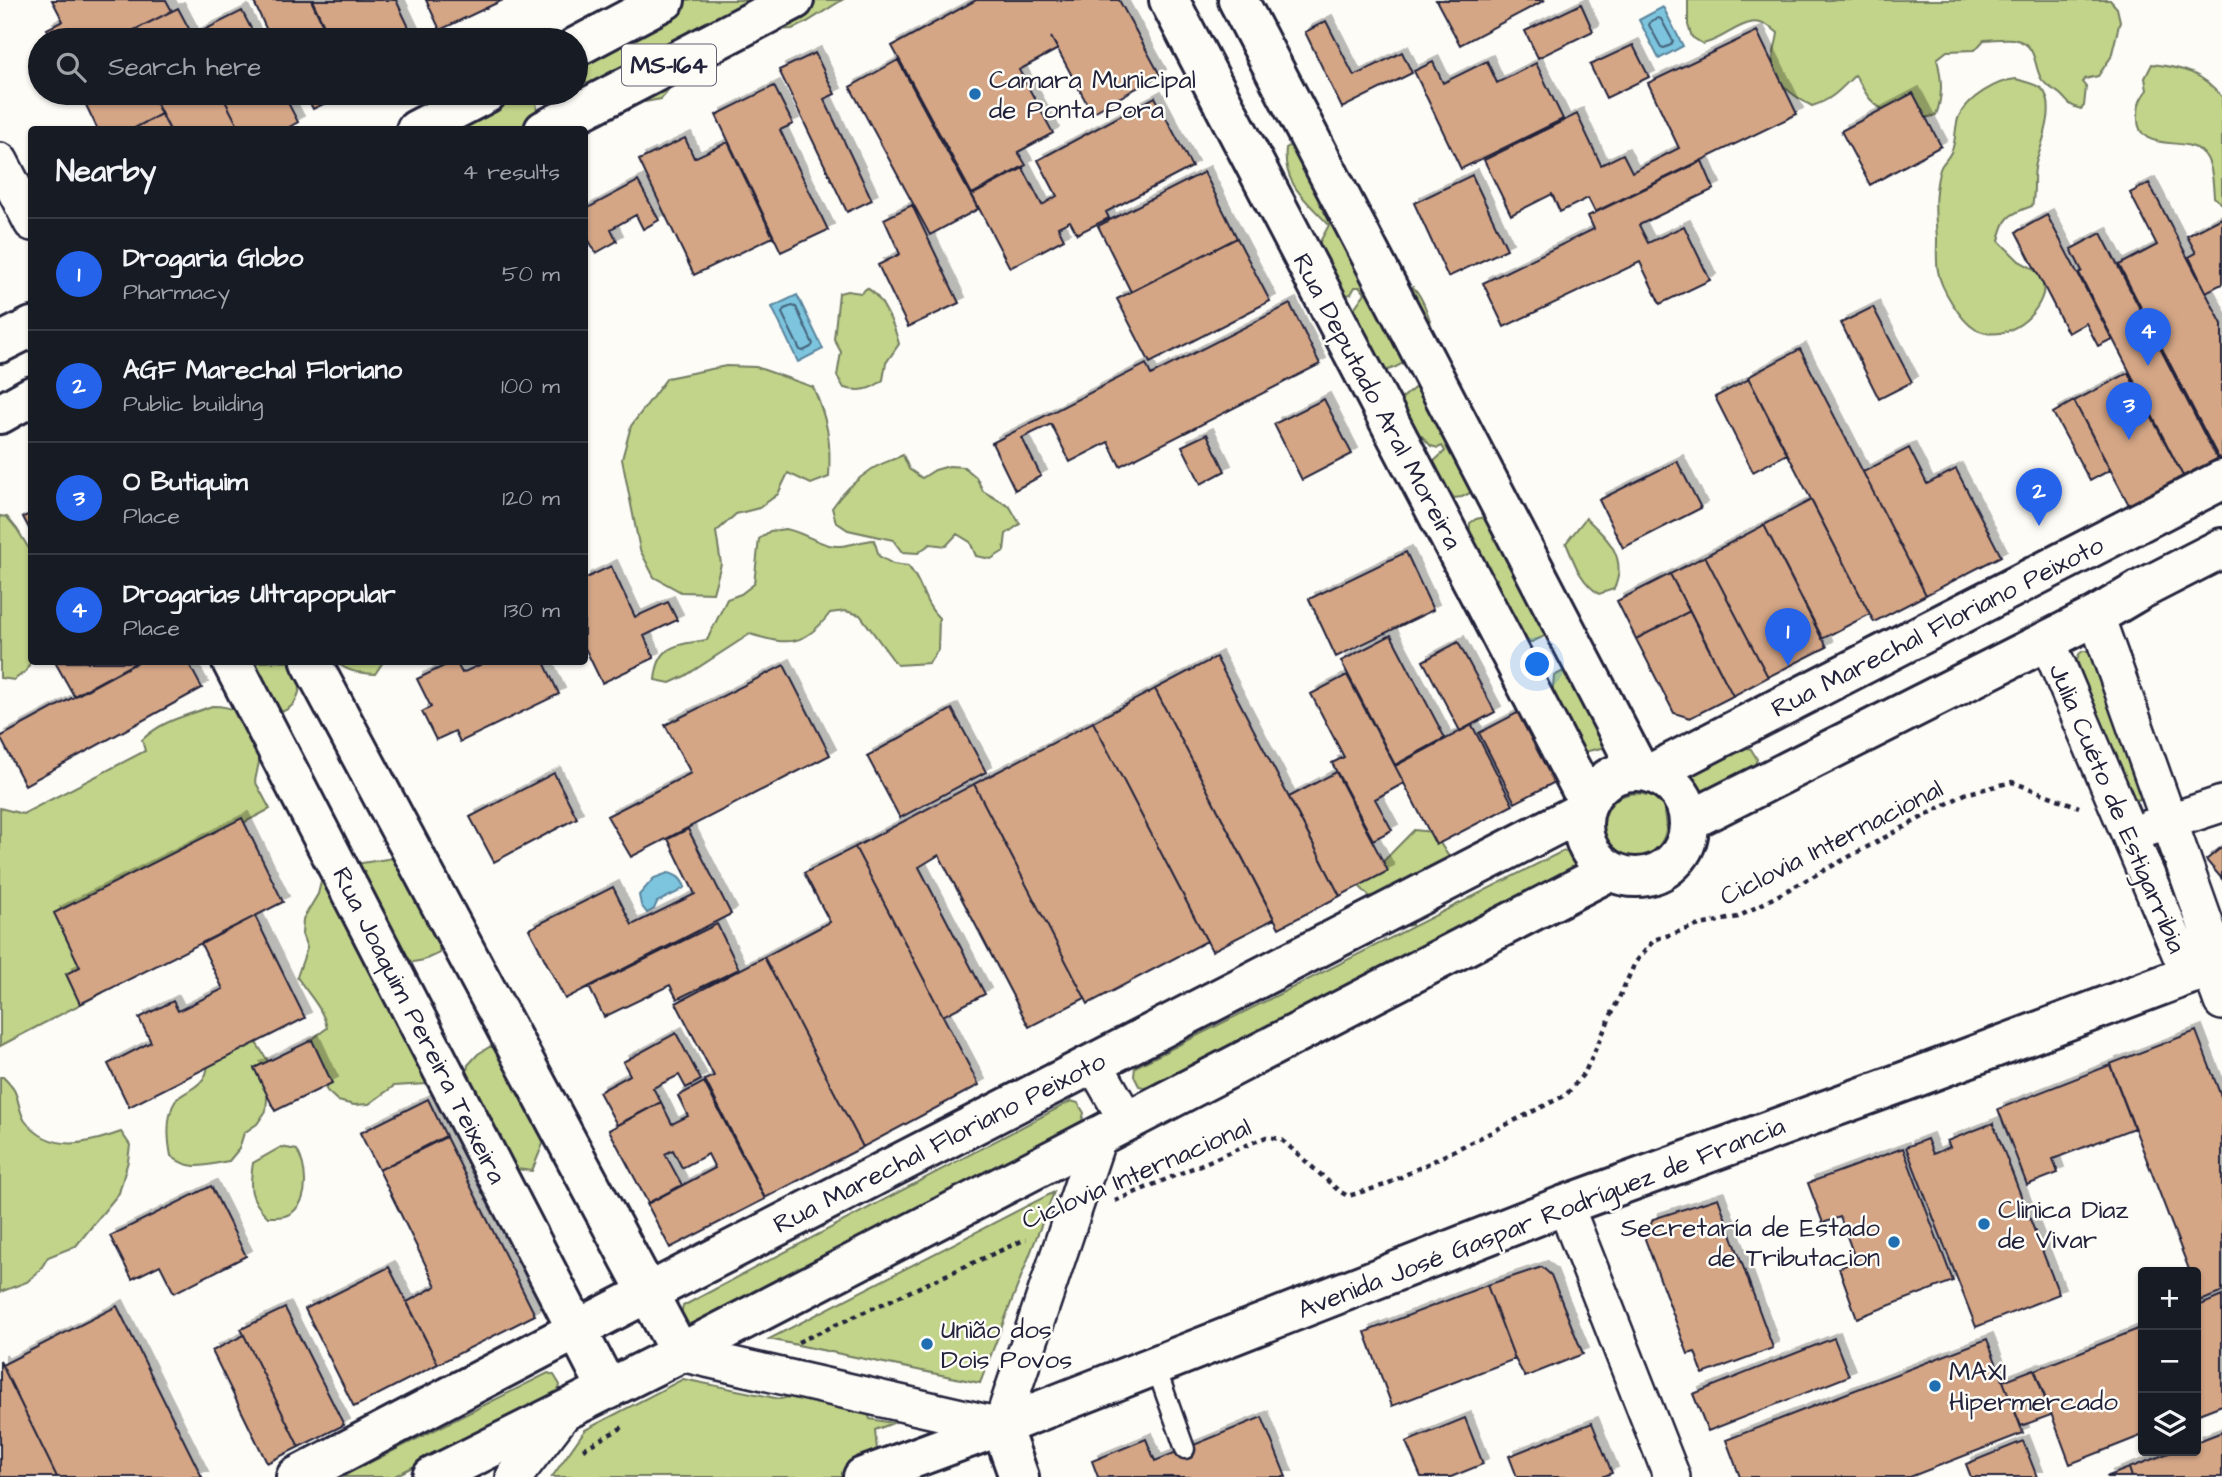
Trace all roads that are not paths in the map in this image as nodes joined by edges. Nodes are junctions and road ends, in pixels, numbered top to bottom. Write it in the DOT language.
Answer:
graph roads {
  1 [pos="666,0"];
  2 [pos="794,0"];
  3 [pos="1169,0"];
  4 [pos="1238,0"];
  5 [pos="588,41"];
  6 [pos="464,105"];
  7 [pos="424,126"];
  8 [pos="552,126"];
  9 [pos="0,161"];
  10 [pos="28,215"];
  11 [pos="28,329"];
  12 [pos="0,343"];
  13 [pos="28,398"];
  14 [pos="0,414"];
  15 [pos="2222,480"];
  16 [pos="2222,548"];
  17 [pos="2096,616"];
  18 [pos="2047,640"];
  19 [pos="234,665"];
  20 [pos="313,665"];
  21 [pos="1645,772"];
  22 [pos="2222,804"];
  23 [pos="1586,806"];
  24 [pos="1689,821"];
  25 [pos="2169,821"];
  26 [pos="2125,822"];
  27 [pos="1610,871"];
  28 [pos="2213,975"];
  29 [pos="1094,1063"];
  30 [pos="1113,1128"];
  31 [pos="1565,1205"];
  32 [pos="647,1293"];
  33 [pos="577,1329"];
  34 [pos="680,1353"];
  35 [pos="1155,1365"];
  36 [pos="608,1390"];
  37 [pos="566,1410"];
  38 [pos="1001,1426"];
  39 [pos="1185,1449"];
  40 [pos="296,1477"];
  41 [pos="432,1477"];
  42 [pos="514,1477"];
  43 [pos="863,1477"];
  44 [pos="1020,1477"];
  45 [pos="1672,1477"];
  1 -- 5 [label="main road, MS-164"];
  2 -- 8 [label="main road, MS-164"];
  3 -- 23 [label="main road, Rua Deputado Aral Moreira"];
  4 -- 21 [label="main road"];
  6 -- 7 [label="main road"];
  9 -- 10 [label="street"];
  11 -- 12 [label="main road"];
  13 -- 14 [label="main road"];
  15 -- 21 [label="main road, Rua Marechal Floriano Peixoto"];
  16 -- 17 [label="main road"];
  17 -- 18 [label="main road"];
  17 -- 25 [label="street, Julia Cuéto de Estigarribia"];
  18 -- 24 [label="main road"];
  18 -- 26 [label="street, Julia Cuéto de Estigarribia"];
  19 -- 33 [label="main road, Rua Joaquim Pereira Teixeira"];
  20 -- 32 [label="main road"];
  21 -- 23 [label="main road"];
  21 -- 24 [label="main road"];
  22 -- 25 [label="street"];
  23 -- 27 [label="main road"];
  23 -- 29 [label="main road, Rua Marechal Floriano Peixoto"];
  24 -- 27 [label="main road"];
  25 -- 26 [label="street"];
  25 -- 28 [label="street, Julia Cuéto de Estigarribia"];
  26 -- 28 [label="street, Julia Cuéto de Estigarribia"];
  27 -- 30 [label="main road"];
  28 -- 31 [label="main road, Avenida José Gaspar Rodríguez de Francia"];
  29 -- 30 [label="street"];
  29 -- 32 [label="main road, Rua Marechal Floriano Peixoto"];
  30 -- 34 [label="main road"];
  30 -- 38 [label="street"];
  31 -- 35 [label="main road, Avenida José Gaspar Rodríguez de Francia"];
  31 -- 45 [label="street"];
  32 -- 33 [label="main road, Rua Marechal Floriano Peixoto"];
  32 -- 34 [label="main road"];
  33 -- 36 [label="main road, Rua Joaquim Pereira Teixeira"];
  33 -- 40 [label="main road, Rua Marechal Floriano Peixoto"];
  34 -- 36 [label="main road"];
  34 -- 38 [label="street"];
  35 -- 38 [label="main road, Avenida José Gaspar Rodríguez de Francia"];
  35 -- 39 [label="lane"];
  36 -- 37 [label="main road"];
  37 -- 41 [label="main road"];
  37 -- 42 [label="street"];
  38 -- 43 [label="main road, Avenida José Gaspar Rodríguez de Francia"];
  38 -- 44 [label="main road"];
}
